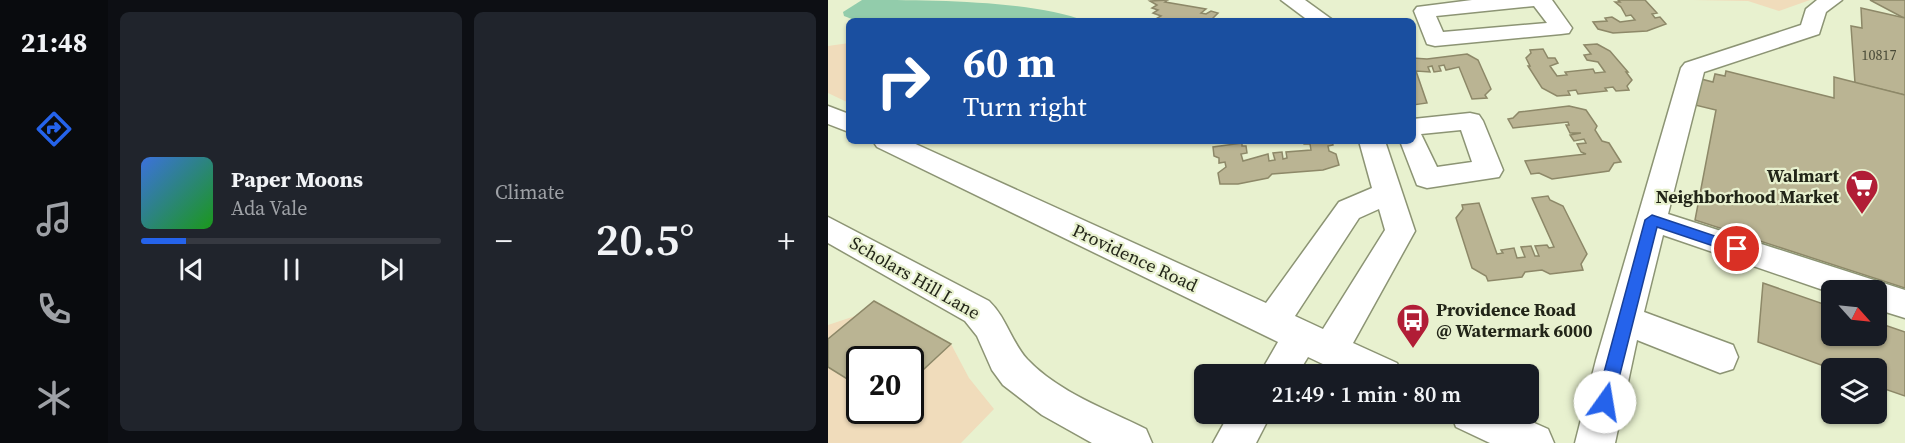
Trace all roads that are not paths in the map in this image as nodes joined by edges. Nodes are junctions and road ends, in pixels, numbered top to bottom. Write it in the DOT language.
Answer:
graph roads {
  1 [pos="1291,0"];
  2 [pos="1534,0"];
  3 [pos="1542,0"];
  4 [pos="1832,0"];
  5 [pos="1318,18"];
  6 [pos="1420,23"];
  7 [pos="828,114"];
  8 [pos="846,123"];
  9 [pos="892,144"];
  10 [pos="1396,144"];
  11 [pos="1374,149"];
  12 [pos="1386,194"];
  13 [pos="1652,220"];
  14 [pos="828,229"];
  15 [pos="1832,280"];
  16 [pos="1887,298"];
  17 [pos="1905,304"];
  18 [pos="1626,320"];
  19 [pos="1301,336"];
  20 [pos="1720,357"];
  21 [pos="1284,364"];
  22 [pos="1361,364"];
  23 [pos="1245,424"];
  24 [pos="1492,424"];
  25 [pos="1132,443"];
  26 [pos="1233,443"];
  27 [pos="1534,443"];
  28 [pos="1595,443"];
  1 -- 5 [label="street"];
  2 -- 6 [label="street"];
  3 -- 6 [label="street"];
  4 -- 13 [label="street"];
  7 -- 8 [label="street"];
  9 -- 19 [label="street, Providence Road"];
  10 -- 11 [label="street"];
  11 -- 12 [label="street"];
  12 -- 19 [label="street"];
  12 -- 19 [label="street"];
  13 -- 15 [label="street"];
  13 -- 18 [label="street"];
  14 -- 25 [label="street, Scholars Hill Lane"];
  16 -- 17 [label="street"];
  18 -- 20 [label="street"];
  18 -- 28 [label="street"];
  19 -- 21 [label="street"];
  19 -- 22 [label="street, Providence Road"];
  23 -- 26 [label="street"];
  24 -- 27 [label="street"];
}
